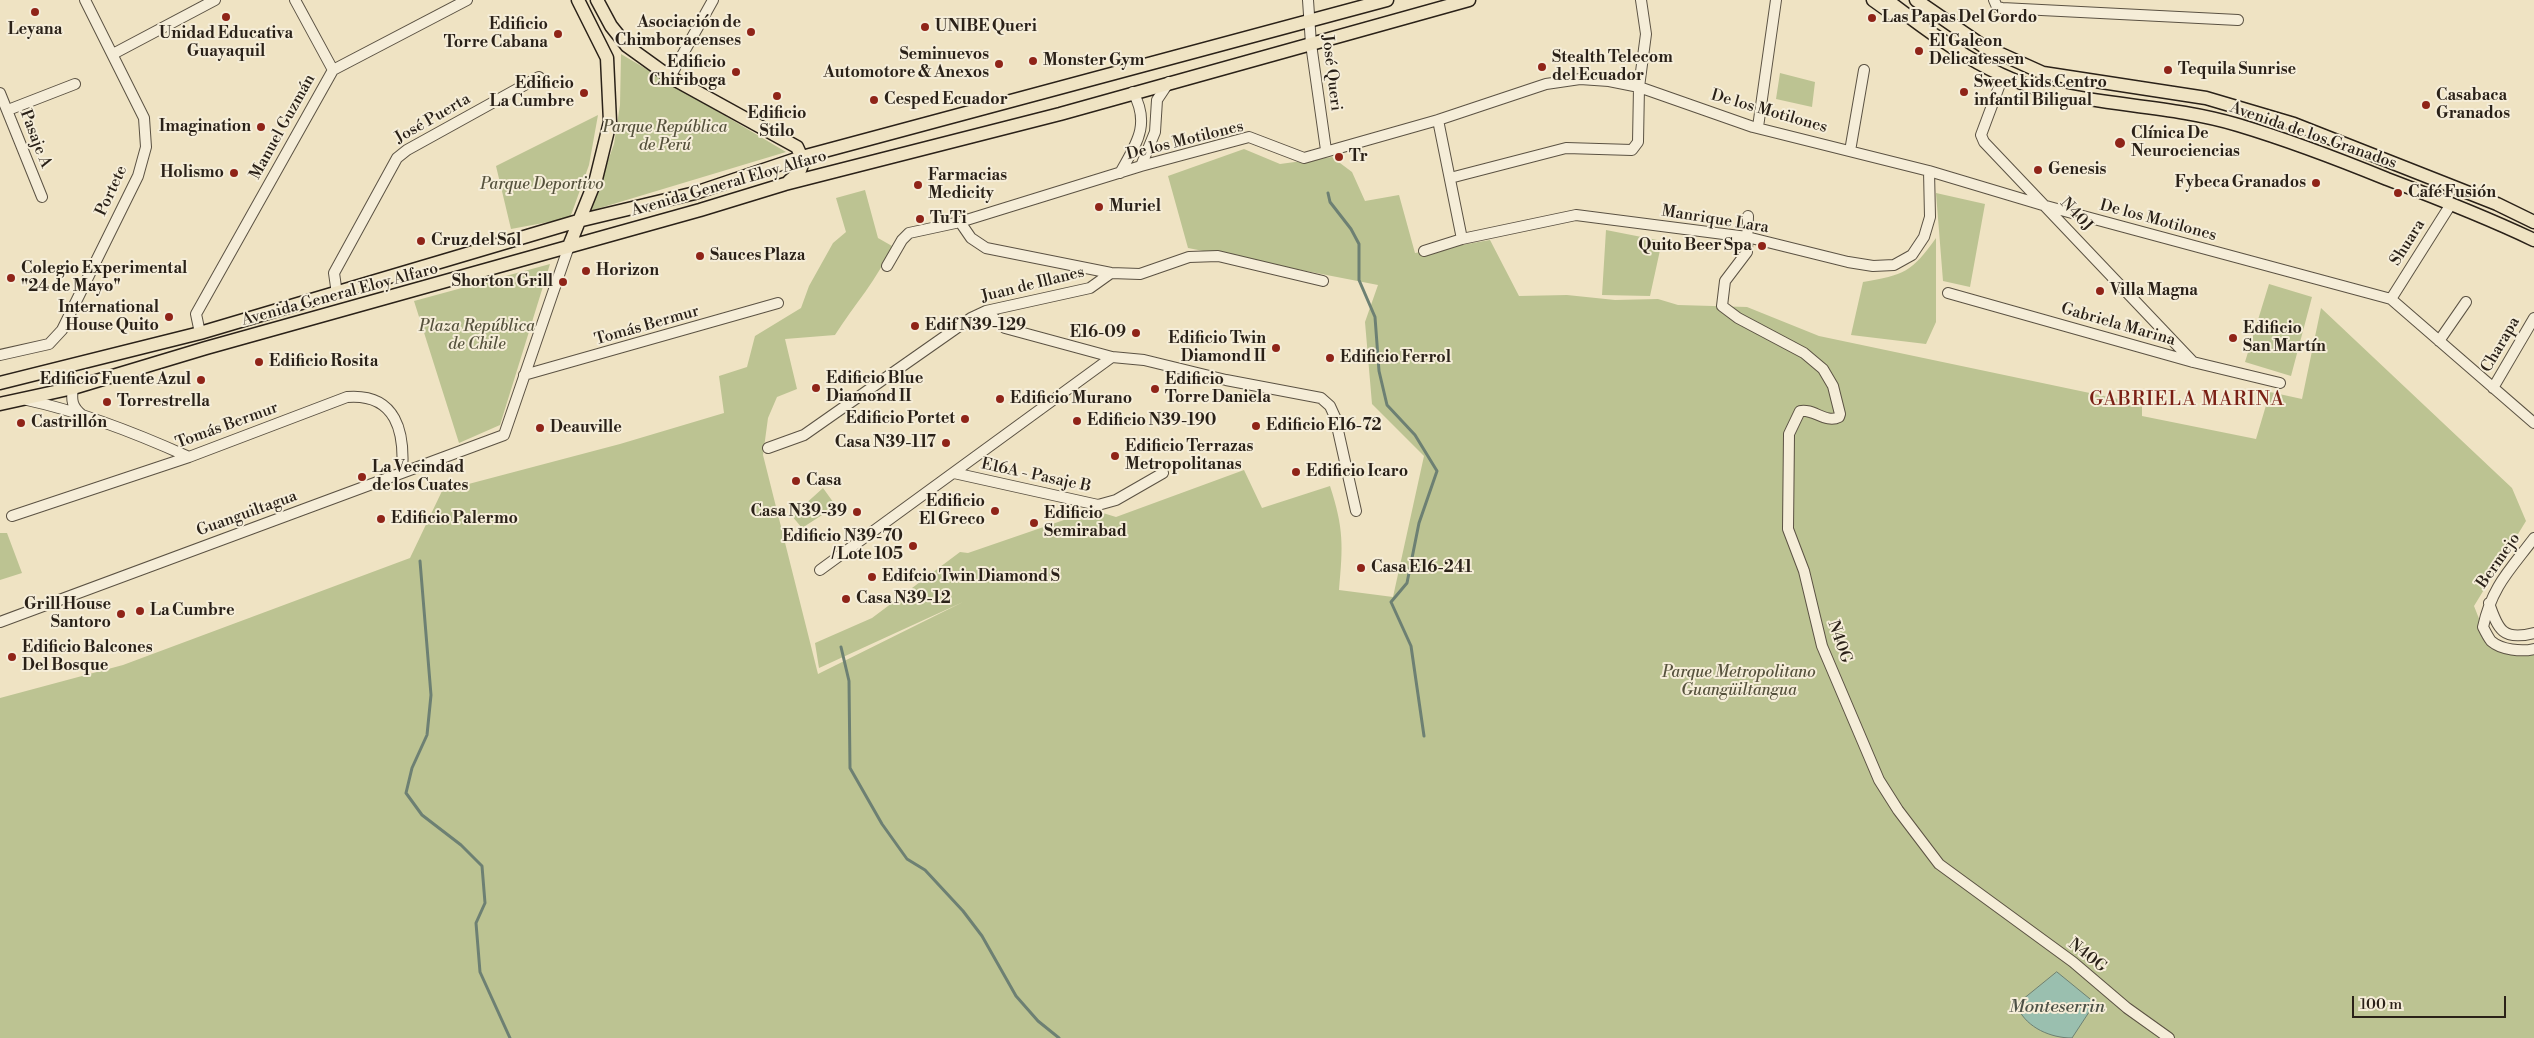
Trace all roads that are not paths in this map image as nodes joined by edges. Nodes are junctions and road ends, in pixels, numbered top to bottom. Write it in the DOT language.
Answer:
graph roads {
  1 [pos="85,0"];
  2 [pos="216,0"];
  3 [pos="295,0"];
  4 [pos="467,0"];
  5 [pos="578,0"];
  6 [pos="597,0"];
  7 [pos="713,0"];
  8 [pos="1308,0"];
  9 [pos="1387,0"];
  10 [pos="1468,0"];
  11 [pos="1640,0"];
  12 [pos="1776,0"];
  13 [pos="1873,0"];
  14 [pos="1887,0"];
  15 [pos="1916,0"];
  16 [pos="1994,0"];
  17 [pos="1448,2"];
  18 [pos="2238,20"];
  19 [pos="1310,21"];
  20 [pos="611,26"];
  21 [pos="596,34"];
  22 [pos="1311,44"];
  23 [pos="627,46"];
  24 [pos="113,54"];
  25 [pos="607,58"];
  26 [pos="332,70"];
  27 [pos="1864,70"];
  28 [pos="1997,74"];
  29 [pos="539,77"];
  30 [pos="670,77"];
  31 [pos="1169,82"];
  32 [pos="75,84"];
  33 [pos="1639,86"];
  34 [pos="1133,92"];
  35 [pos="0,93"];
  36 [pos="8,110"];
  37 [pos="1438,120"];
  38 [pos="1758,128"];
  39 [pos="1326,150"];
  40 [pos="1850,151"];
  41 [pos="802,157"];
  42 [pos="1141,166"];
  43 [pos="1929,171"];
  44 [pos="1120,173"];
  45 [pos="1450,178"];
  46 [pos="785,184"];
  47 [pos="42,196"];
  48 [pos="2451,204"];
  49 [pos="2046,206"];
  50 [pos="1748,216"];
  51 [pos="578,221"];
  52 [pos="960,222"];
  53 [pos="2534,222"];
  54 [pos="1747,237"];
  55 [pos="1462,239"];
  56 [pos="2534,240"];
  57 [pos="569,246"];
  58 [pos="1424,250"];
  59 [pos="887,266"];
  60 [pos="1111,274"];
  61 [pos="1323,281"];
  62 [pos="337,294"];
  63 [pos="1948,294"];
  64 [pos="2391,299"];
  65 [pos="2466,302"];
  66 [pos="778,304"];
  67 [pos="986,311"];
  68 [pos="2534,318"];
  69 [pos="200,333"];
  70 [pos="2440,341"];
  71 [pos="0,355"];
  72 [pos="1112,357"];
  73 [pos="2193,362"];
  74 [pos="524,375"];
  75 [pos="0,383"];
  76 [pos="2280,383"];
  77 [pos="73,388"];
  78 [pos="2493,388"];
  79 [pos="28,400"];
  80 [pos="0,404"];
  81 [pos="82,416"];
  82 [pos="2534,423"];
  83 [pos="768,448"];
  84 [pos="189,457"];
  85 [pos="402,472"];
  86 [pos="954,473"];
  87 [pos="1163,473"];
  88 [pos="1356,511"];
  89 [pos="12,516"];
  90 [pos="2534,538"];
  91 [pos="820,570"];
  92 [pos="2489,602"];
  93 [pos="0,622"];
  94 [pos="2534,633"];
  95 [pos="2534,649"];
  96 [pos="2170,1038"];
  1 -- 24 [label="street, Portete"];
  2 -- 24 [label="street"];
  3 -- 26 [label="street"];
  4 -- 26 [label="street, Manuel Guzmán"];
  5 -- 21 [label="main road"];
  6 -- 20 [label="main road"];
  7 -- 30 [label="street"];
  8 -- 19 [label="street, José Queri"];
  9 -- 19 [label="main road, Avenida General Eloy Alfaro"];
  10 -- 17 [label="main road, Avenida General Eloy Alfaro"];
  11 -- 33 [label="street"];
  12 -- 38 [label="street"];
  13 -- 28 [label="main road"];
  14 -- 28 [label="main road, Avenida de los Granados"];
  15 -- 53 [label="main road, Avenida de los Granados"];
  16 -- 18 [label="street"];
  17 -- 22 [label="main road, Avenida General Eloy Alfaro"];
  19 -- 22 [label="street, José Queri"];
  19 -- 41 [label="main road, Avenida General Eloy Alfaro"];
  20 -- 21 [label="main road"];
  20 -- 23 [label="main road"];
  21 -- 25 [label="main road"];
  22 -- 31 [label="main road, Avenida General Eloy Alfaro"];
  22 -- 39 [label="street, José Queri"];
  23 -- 25 [label="main road"];
  23 -- 30 [label="main road"];
  24 -- 71 [label="street, Portete"];
  25 -- 51 [label="main road"];
  26 -- 69 [label="street, Manuel Guzmán"];
  27 -- 40 [label="street"];
  28 -- 48 [label="main road, Avenida de los Granados"];
  28 -- 49 [label="street, N40J"];
  29 -- 62 [label="street, José Puerta"];
  30 -- 41 [label="main road"];
  31 -- 34 [label="main road, Avenida General Eloy Alfaro"];
  31 -- 42 [label="street"];
  32 -- 36 [label="street"];
  33 -- 37 [label="street, De los Motilones"];
  33 -- 38 [label="street, De los Motilones"];
  33 -- 45 [label="street"];
  34 -- 44 [label="street"];
  34 -- 46 [label="main road, Avenida General Eloy Alfaro"];
  35 -- 36 [label="street, Pasaje A"];
  36 -- 47 [label="street, Pasaje A"];
  37 -- 39 [label="street, De los Motilones"];
  37 -- 45 [label="street"];
  38 -- 40 [label="street, De los Motilones"];
  39 -- 42 [label="street, De los Motilones"];
  40 -- 43 [label="street, De los Motilones"];
  41 -- 46 [label="main road"];
  41 -- 51 [label="main road, Avenida General Eloy Alfaro"];
  42 -- 44 [label="street, De los Motilones"];
  43 -- 49 [label="street, De los Motilones"];
  43 -- 54 [label="street, Manrique Lara"];
  44 -- 52 [label="street, De los Motilones"];
  45 -- 55 [label="street"];
  46 -- 57 [label="main road, Avenida General Eloy Alfaro"];
  48 -- 56 [label="main road, Avenida de los Granados"];
  48 -- 64 [label="street, Shuara"];
  49 -- 64 [label="street, De los Motilones"];
  49 -- 73 [label="street, N40J"];
  50 -- 54 [label="street"];
  51 -- 57 [label="main road"];
  51 -- 62 [label="main road, Avenida General Eloy Alfaro"];
  52 -- 59 [label="street, De los Motilones"];
  52 -- 60 [label="street"];
  54 -- 55 [label="street, Manrique Lara"];
  54 -- 96 [label="street, N40G"];
  55 -- 58 [label="street, Manrique Lara"];
  57 -- 74 [label="street"];
  57 -- 77 [label="main road, Avenida General Eloy Alfaro"];
  60 -- 61 [label="street"];
  60 -- 67 [label="street, Juan de Illanes"];
  62 -- 69 [label="main road, Avenida General Eloy Alfaro"];
  63 -- 73 [label="street, Gabriela Marina"];
  64 -- 70 [label="street, De los Motilones"];
  65 -- 70 [label="street"];
  66 -- 74 [label="street, Tomás Bermur"];
  67 -- 72 [label="street"];
  67 -- 83 [label="street, Juan de Illanes"];
  68 -- 78 [label="street, Charapa"];
  69 -- 75 [label="main road, Avenida General Eloy Alfaro"];
  70 -- 78 [label="street, De los Motilones"];
  72 -- 86 [label="street"];
  72 -- 88 [label="street"];
  73 -- 76 [label="street, Gabriela Marina"];
  74 -- 85 [label="street, Guanguiltagua"];
  77 -- 79 [label="main road, Avenida General Eloy Alfaro"];
  77 -- 81 [label="street"];
  78 -- 82 [label="street, De los Motilones"];
  79 -- 80 [label="main road, Avenida General Eloy Alfaro"];
  79 -- 81 [label="street"];
  81 -- 84 [label="street"];
  84 -- 85 [label="street, Tomás Bermur"];
  84 -- 89 [label="street, Tomás Bermur"];
  85 -- 93 [label="street, Guanguiltagua"];
  86 -- 87 [label="street, E16A - Pasaje B"];
  86 -- 91 [label="street"];
  90 -- 92 [label="street, Bermejo"];
  92 -- 94 [label="street, Bermejo"];
  92 -- 95 [label="street, Bermejo"];
}
